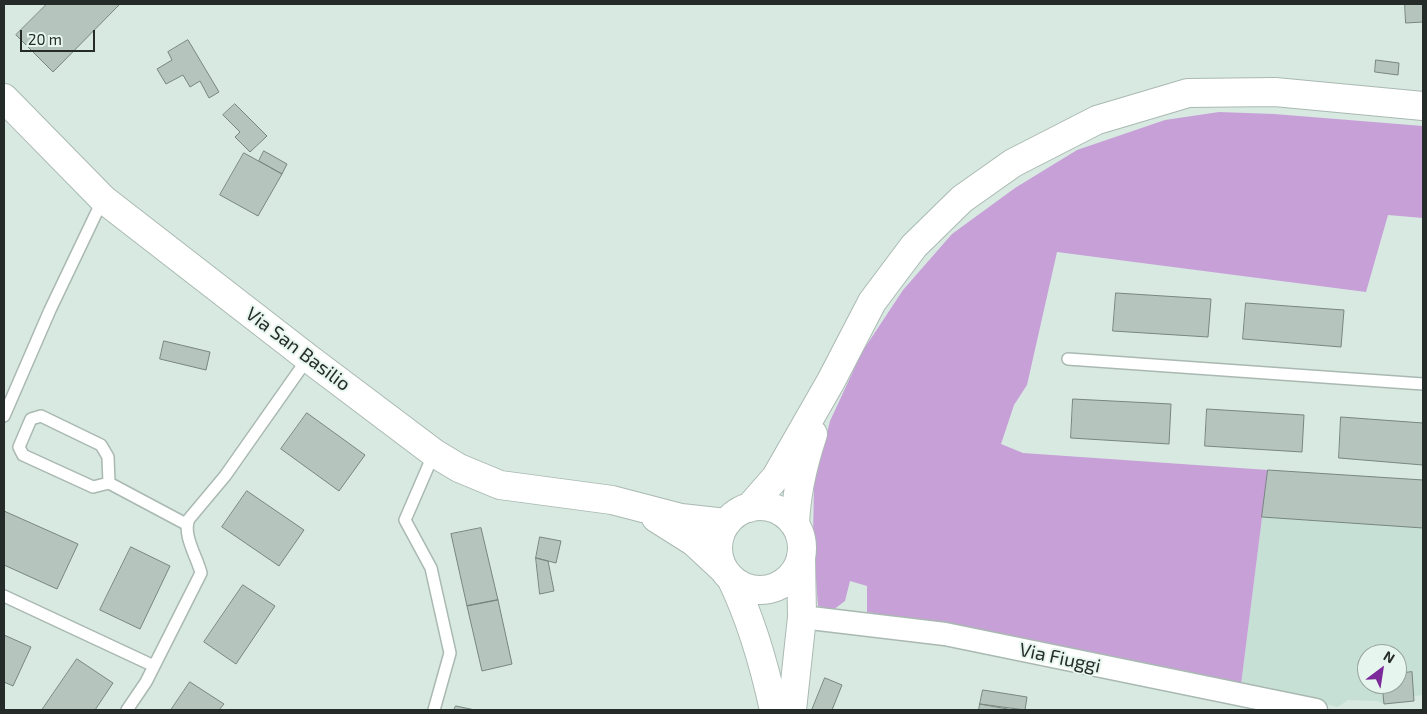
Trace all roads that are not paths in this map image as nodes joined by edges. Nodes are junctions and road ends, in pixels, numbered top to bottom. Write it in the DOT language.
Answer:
graph roads {
  1 [pos="4,98"];
  2 [pos="1423,106"];
  3 [pos="103,199"];
  4 [pos="308,358"];
  5 [pos="1068,359"];
  6 [pos="831,381"];
  7 [pos="1423,384"];
  8 [pos="4,416"];
  9 [pos="434,453"];
  10 [pos="109,483"];
  11 [pos="640,508"];
  12 [pos="749,508"];
  13 [pos="726,523"];
  14 [pos="186,524"];
  15 [pos="795,525"];
  16 [pos="801,556"];
  17 [pos="727,574"];
  18 [pos="4,596"];
  19 [pos="802,617"];
  20 [pos="154,666"];
  21 [pos="127,710"];
  22 [pos="434,710"];
  23 [pos="774,710"];
  24 [pos="792,710"];
  25 [pos="1316,710"];
  1 -- 3 [label="street, Via San Basilio"];
  2 -- 6 [label="street"];
  3 -- 4 [label="street, Via San Basilio"];
  3 -- 8 [label="lane"];
  4 -- 9 [label="street, Via San Basilio"];
  4 -- 14 [label="lane"];
  5 -- 7 [label="lane"];
  6 -- 12 [label="street"];
  6 -- 15 [label="street"];
  9 -- 11 [label="street, Via San Basilio"];
  9 -- 22 [label="lane"];
  10 -- 10 [label="lane"];
  10 -- 14 [label="lane"];
  11 -- 13 [label="street"];
  11 -- 17 [label="street"];
  12 -- 13 [label="street"];
  12 -- 15 [label="street"];
  13 -- 17 [label="street"];
  14 -- 20 [label="lane"];
  15 -- 16 [label="street"];
  16 -- 17 [label="street"];
  16 -- 19 [label="street"];
  17 -- 23 [label="street"];
  18 -- 20 [label="lane"];
  19 -- 24 [label="street"];
  19 -- 25 [label="street, Via Fiuggi"];
  20 -- 21 [label="lane"];
}
